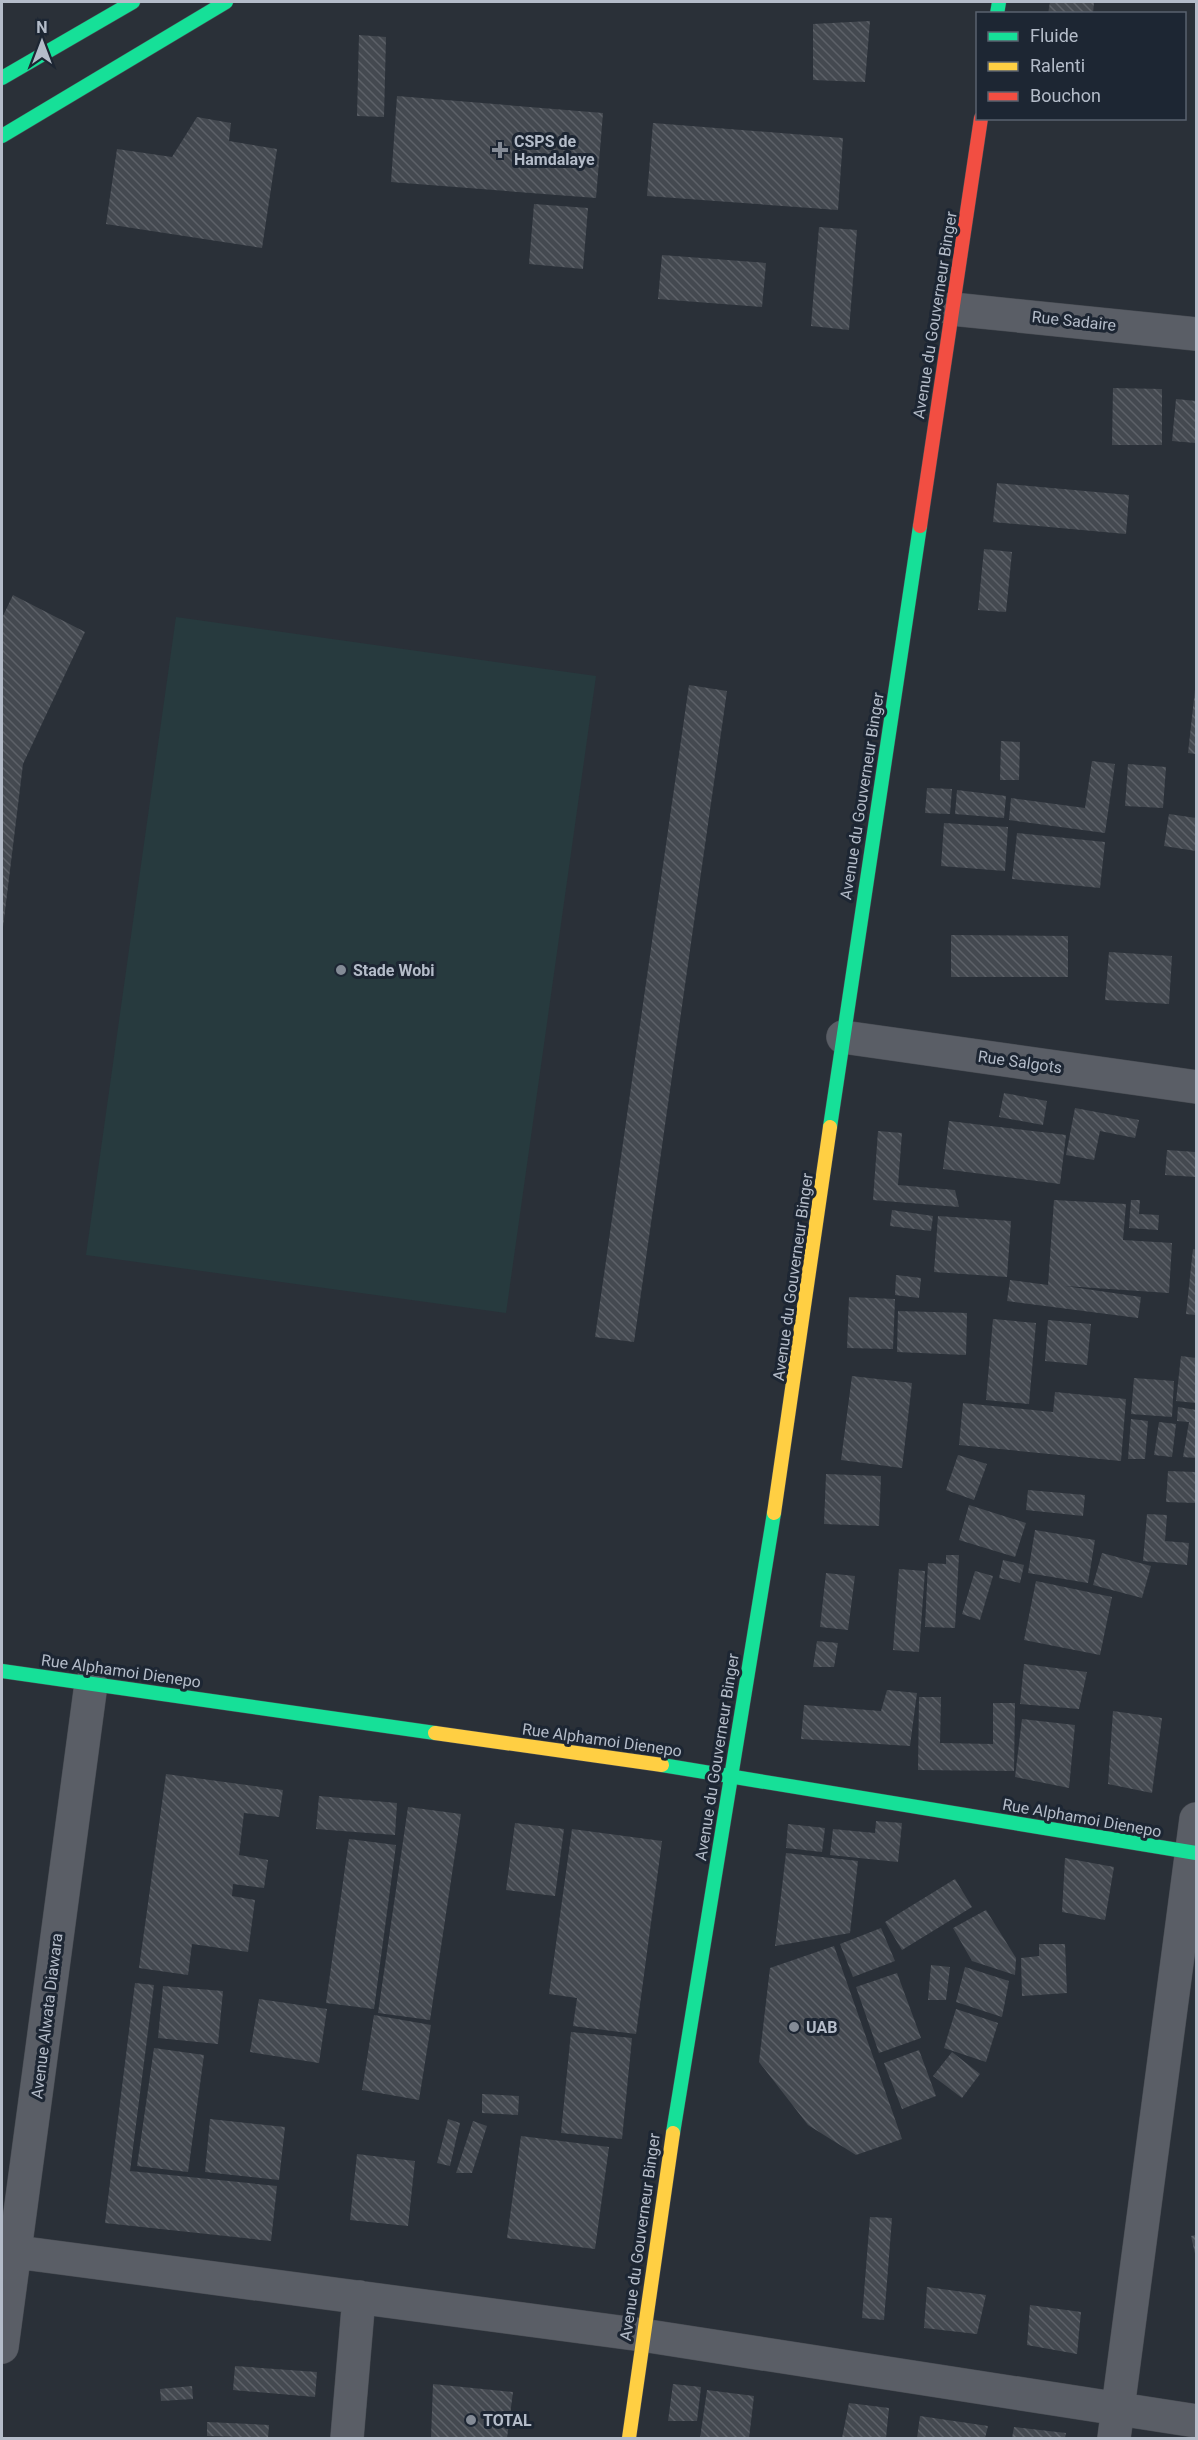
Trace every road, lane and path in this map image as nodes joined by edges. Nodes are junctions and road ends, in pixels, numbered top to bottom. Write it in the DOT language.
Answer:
graph roads {
  1 [pos="133,2"];
  2 [pos="226,2"];
  3 [pos="2,78"];
  4 [pos="981,120"];
  5 [pos="2,136"];
  6 [pos="952,309"];
  7 [pos="1197,334"];
  8 [pos="843,1037"];
  9 [pos="1197,1087"];
  10 [pos="2,1671"];
  11 [pos="91,1684"];
  12 [pos="731,1775"];
  13 [pos="1197,1819"];
  14 [pos="1194,1853"];
  15 [pos="9,2251"];
  16 [pos="359,2297"];
  17 [pos="642,2335"];
  18 [pos="2,2347"];
  19 [pos="1197,2421"];
  20 [pos="1116,2424"];
  21 [pos="347,2439"];
  22 [pos="629,2439"];
  1 -- 3 [label="street"];
  2 -- 5 [label="street"];
  4 -- 6 [label="street, Avenue du Gouverneur Binger"];
  6 -- 7 [label="street, Rue Sadaire"];
  6 -- 8 [label="street, Avenue du Gouverneur Binger"];
  8 -- 9 [label="street, Rue Salgots"];
  8 -- 12 [label="street, Avenue du Gouverneur Binger"];
  10 -- 11 [label="street, Rue Alphamoi Dienepo"];
  11 -- 12 [label="street, Rue Alphamoi Dienepo"];
  11 -- 15 [label="street, Avenue Alwata Diawara"];
  12 -- 14 [label="street, Rue Alphamoi Dienepo"];
  12 -- 17 [label="street, Avenue du Gouverneur Binger"];
  13 -- 14 [label="street"];
  14 -- 20 [label="street"];
  15 -- 16 [label="street"];
  15 -- 18 [label="street, Avenue Alwata Diawara"];
  16 -- 17 [label="street"];
  16 -- 21 [label="street"];
  17 -- 20 [label="street"];
  17 -- 22 [label="street, Avenue du Gouverneur Binger"];
  19 -- 20 [label="street"];
}
